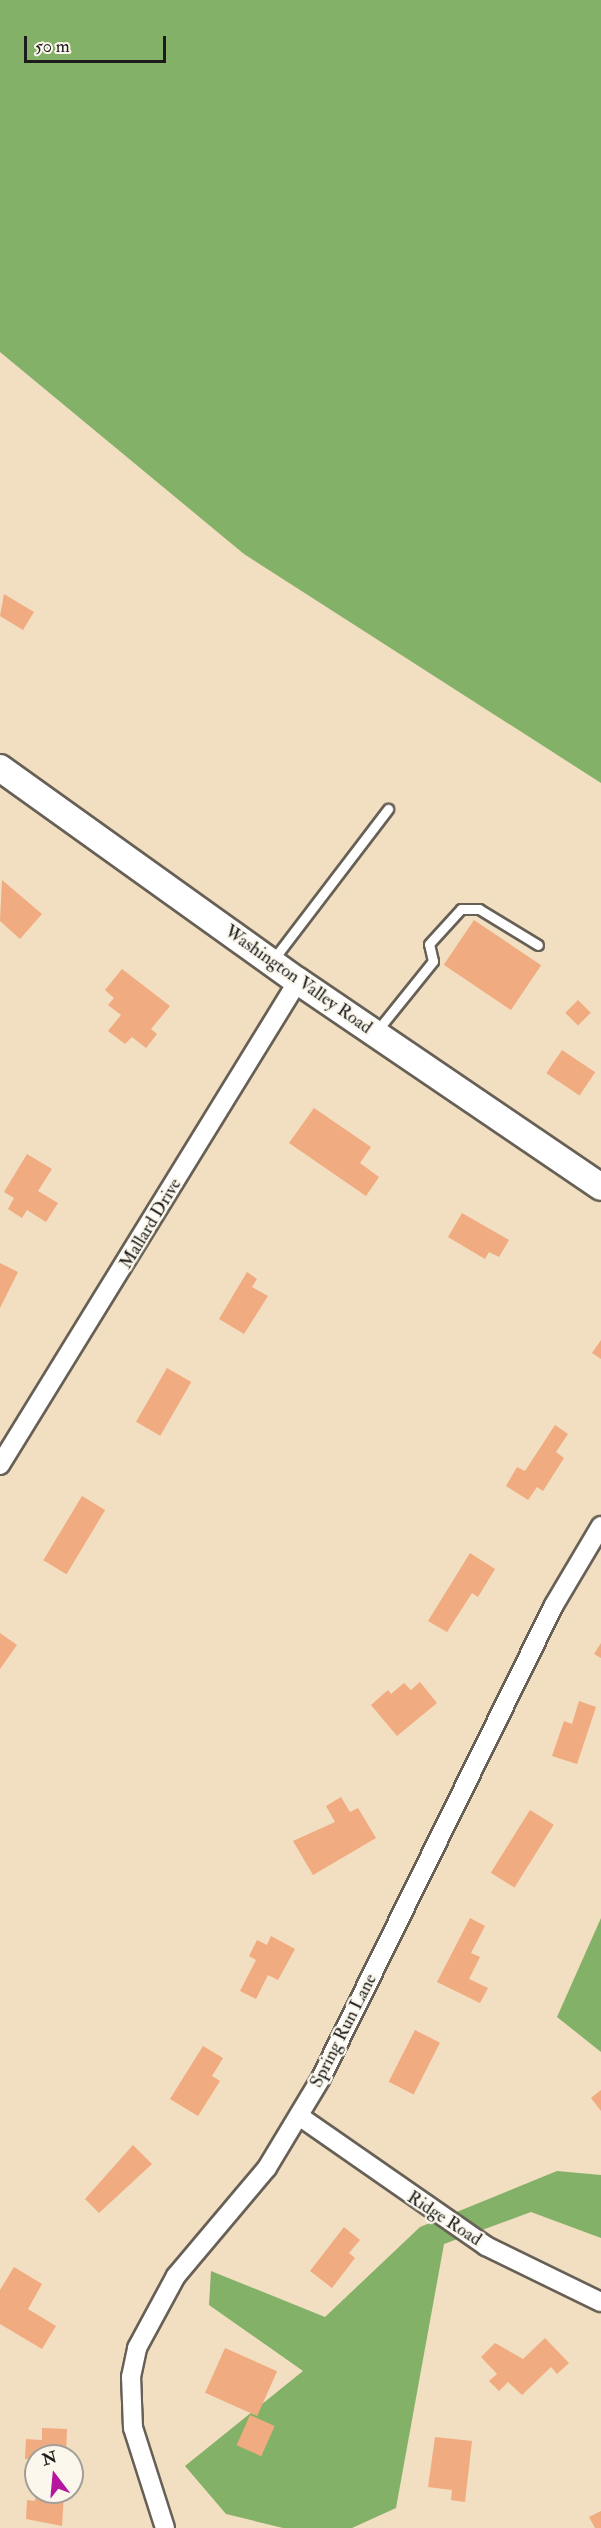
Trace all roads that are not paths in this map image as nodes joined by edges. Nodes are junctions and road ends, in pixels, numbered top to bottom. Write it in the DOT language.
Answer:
graph roads {
  1 [pos="0,768"];
  2 [pos="388,809"];
  3 [pos="538,945"];
  4 [pos="272,962"];
  5 [pos="298,981"];
  6 [pos="375,1034"];
  7 [pos="601,1187"];
  8 [pos="0,1465"];
  9 [pos="601,1526"];
  10 [pos="299,2116"];
  11 [pos="601,2302"];
  12 [pos="165,2528"];
  1 -- 4 [label="street, Washington Valley Road"];
  2 -- 4 [label="lane"];
  3 -- 6 [label="lane"];
  4 -- 5 [label="street, Washington Valley Road"];
  5 -- 6 [label="street, Washington Valley Road"];
  5 -- 8 [label="street, Mallard Drive"];
  6 -- 7 [label="street, Washington Valley Road"];
  9 -- 10 [label="street, Spring Run Lane"];
  10 -- 11 [label="street, Ridge Road"];
  10 -- 12 [label="street, Spring Run Lane"];
}
